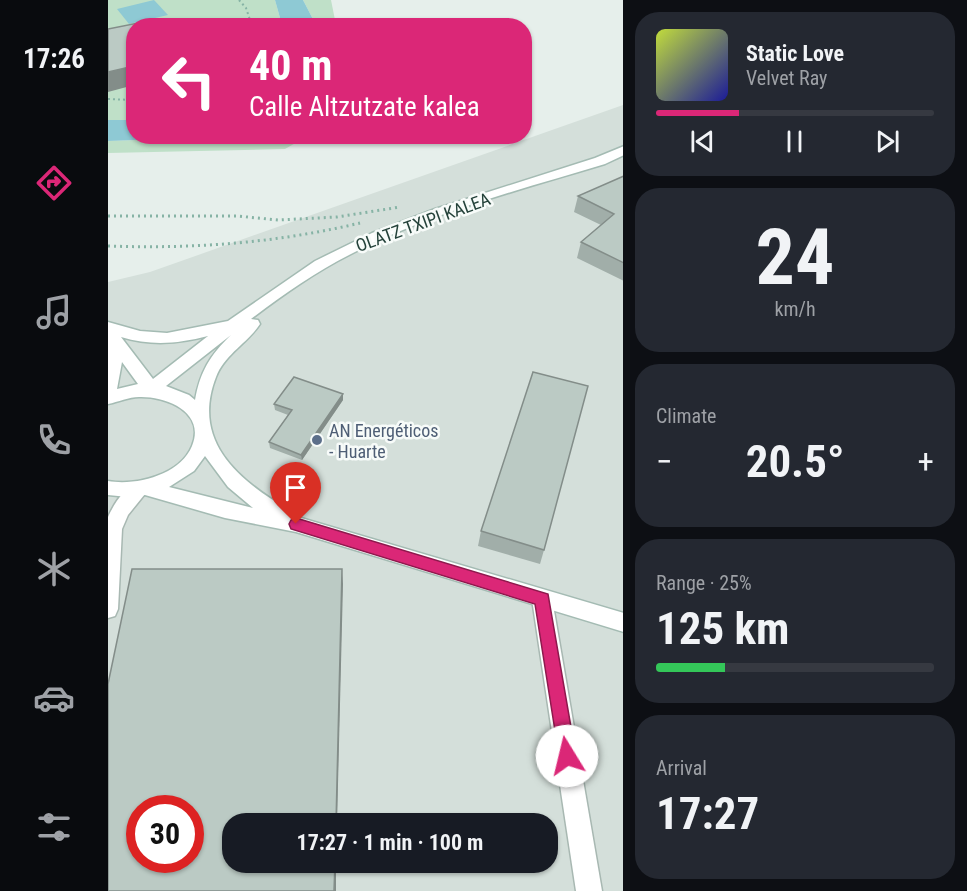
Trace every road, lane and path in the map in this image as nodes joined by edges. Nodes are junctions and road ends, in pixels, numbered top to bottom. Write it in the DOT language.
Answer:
graph roads {
  1 [pos="239,0"];
  2 [pos="249,18"];
  3 [pos="108,99"];
  4 [pos="126,100"];
  5 [pos="623,150"];
  6 [pos="623,163"];
  7 [pos="402,207"];
  8 [pos="108,216"];
  9 [pos="362,223"];
  10 [pos="108,246"];
  11 [pos="237,322"];
  12 [pos="109,332"];
  13 [pos="151,389"];
  14 [pos="108,392"];
  15 [pos="108,398"];
  16 [pos="202,425"];
  17 [pos="143,488"];
  18 [pos="110,492"];
  19 [pos="296,524"];
  20 [pos="542,599"];
  21 [pos="108,609"];
  22 [pos="623,623"];
  23 [pos="589,891"];
  1 -- 2 [label="path"];
  3 -- 4 [label="path"];
  5 -- 11 [label="street, OLATZ TXIPI KALEA"];
  6 -- 16 [label="street, OLATZ TXIPI KALEA"];
  7 -- 8 [label="path"];
  9 -- 10 [label="path"];
  11 -- 12 [label="street"];
  11 -- 13 [label="street, OLATZ TXIPI KALEA"];
  12 -- 13 [label="street"];
  12 -- 14 [label="street"];
  13 -- 15 [label="street"];
  13 -- 16 [label="street"];
  16 -- 17 [label="street, OLATZ TXIPI KALEA"];
  16 -- 19 [label="street"];
  17 -- 18 [label="street"];
  17 -- 19 [label="street"];
  17 -- 21 [label="street"];
  19 -- 20 [label="street"];
  20 -- 22 [label="street"];
  20 -- 23 [label="street"];
}
